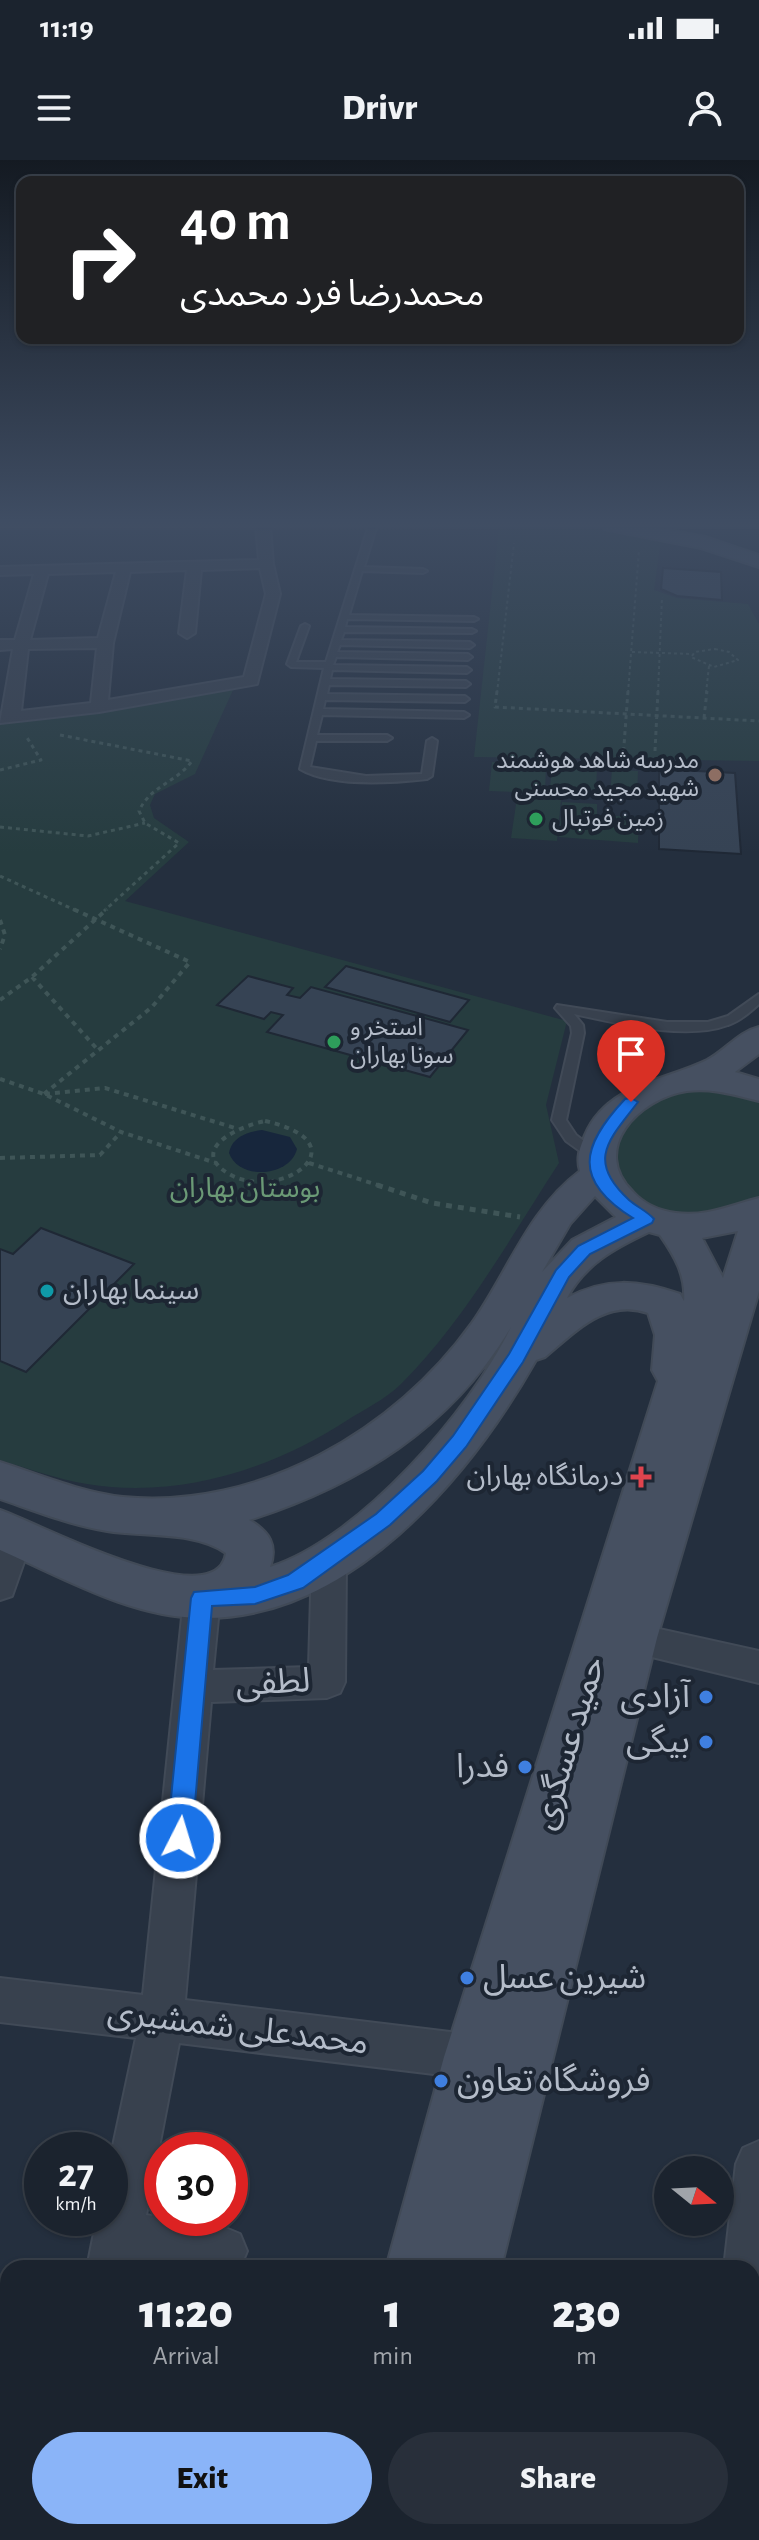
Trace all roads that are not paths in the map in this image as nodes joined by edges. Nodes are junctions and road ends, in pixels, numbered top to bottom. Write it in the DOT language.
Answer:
graph roads {
  1 [pos="25,630"];
  2 [pos="108,630"];
  3 [pos="264,630"];
  4 [pos="304,630"];
  5 [pos="340,630"];
  6 [pos="410,630"];
  7 [pos="472,631"];
  8 [pos="336,642"];
  9 [pos="105,643"];
  10 [pos="0,645"];
  11 [pos="21,645"];
  12 [pos="470,645"];
  13 [pos="332,654"];
  14 [pos="468,657"];
  15 [pos="328,666"];
  16 [pos="467,670"];
  17 [pos="325,682"];
  18 [pos="466,684"];
  19 [pos="321,697"];
  20 [pos="465,699"];
  21 [pos="99,707"];
  22 [pos="318,712"];
  23 [pos="464,715"];
  24 [pos="11,720"];
  25 [pos="312,738"];
  26 [pos="387,738"];
  27 [pos="432,741"];
  28 [pos="759,998"];
  29 [pos="759,1037"];
  30 [pos="693,1080"];
  31 [pos="759,1091"];
  32 [pos="597,1165"];
  33 [pos="759,1210"];
  34 [pos="660,1223"];
  35 [pos="759,1225"];
  36 [pos="517,1357"];
  37 [pos="670,1405"];
  38 [pos="0,1480"];
  39 [pos="140,1516"];
  40 [pos="8,1532"];
  41 [pos="329,1560"];
  42 [pos="0,1586"];
  43 [pos="202,1598"];
  44 [pos="632,1638"];
  45 [pos="759,1667"];
  46 [pos="194,1687"];
  47 [pos="0,2000"];
  48 [pos="162,2019"];
  49 [pos="475,2057"];
  50 [pos="759,2164"];
  51 [pos="223,2251"];
  52 [pos="114,2252"];
  53 [pos="422,2260"];
  54 [pos="469,2260"];
  55 [pos="749,2260"];
  1 -- 11 [label="street"];
  2 -- 9 [label="street"];
  3 -- 21 [label="street"];
  4 -- 15 [label="lane"];
  5 -- 8 [label="lane"];
  6 -- 7 [label="lane"];
  8 -- 12 [label="lane"];
  8 -- 13 [label="lane"];
  9 -- 11 [label="street"];
  9 -- 21 [label="street"];
  10 -- 11 [label="street"];
  11 -- 24 [label="street"];
  13 -- 14 [label="lane"];
  13 -- 15 [label="lane"];
  15 -- 16 [label="lane"];
  15 -- 17 [label="lane"];
  17 -- 18 [label="lane"];
  17 -- 19 [label="lane"];
  19 -- 20 [label="lane"];
  19 -- 22 [label="lane"];
  21 -- 24 [label="street"];
  22 -- 23 [label="lane"];
  22 -- 25 [label="lane"];
  25 -- 26 [label="lane"];
  25 -- 27 [label="lane"];
  28 -- 32 [label="lane"];
  29 -- 30 [label="main road"];
  30 -- 31 [label="main road"];
  30 -- 32 [label="main road"];
  32 -- 34 [label="main road, حمید عسگری"];
  32 -- 39 [label="main road"];
  33 -- 34 [label="main road"];
  34 -- 36 [label="main road"];
  34 -- 37 [label="main road, حمید عسگری"];
  35 -- 44 [label="main road, حمید عسگری"];
  36 -- 37 [label="main road"];
  36 -- 41 [label="main road"];
  37 -- 49 [label="main road, حمید عسگری"];
  38 -- 39 [label="main road"];
  39 -- 43 [label="main road"];
  40 -- 42 [label="street"];
  40 -- 43 [label="main road"];
  41 -- 43 [label="main road"];
  41 -- 46 [label="street, لطفی"];
  43 -- 46 [label="street"];
  44 -- 45 [label="street"];
  44 -- 54 [label="main road, حمید عسگری"];
  46 -- 48 [label="street"];
  47 -- 48 [label="street, محمدعلی شمشیری"];
  48 -- 49 [label="street, محمدعلی شمشیری"];
  48 -- 52 [label="street"];
  49 -- 53 [label="main road, حمید عسگری"];
  50 -- 55 [label="street"];
  51 -- 52 [label="street"];
}
